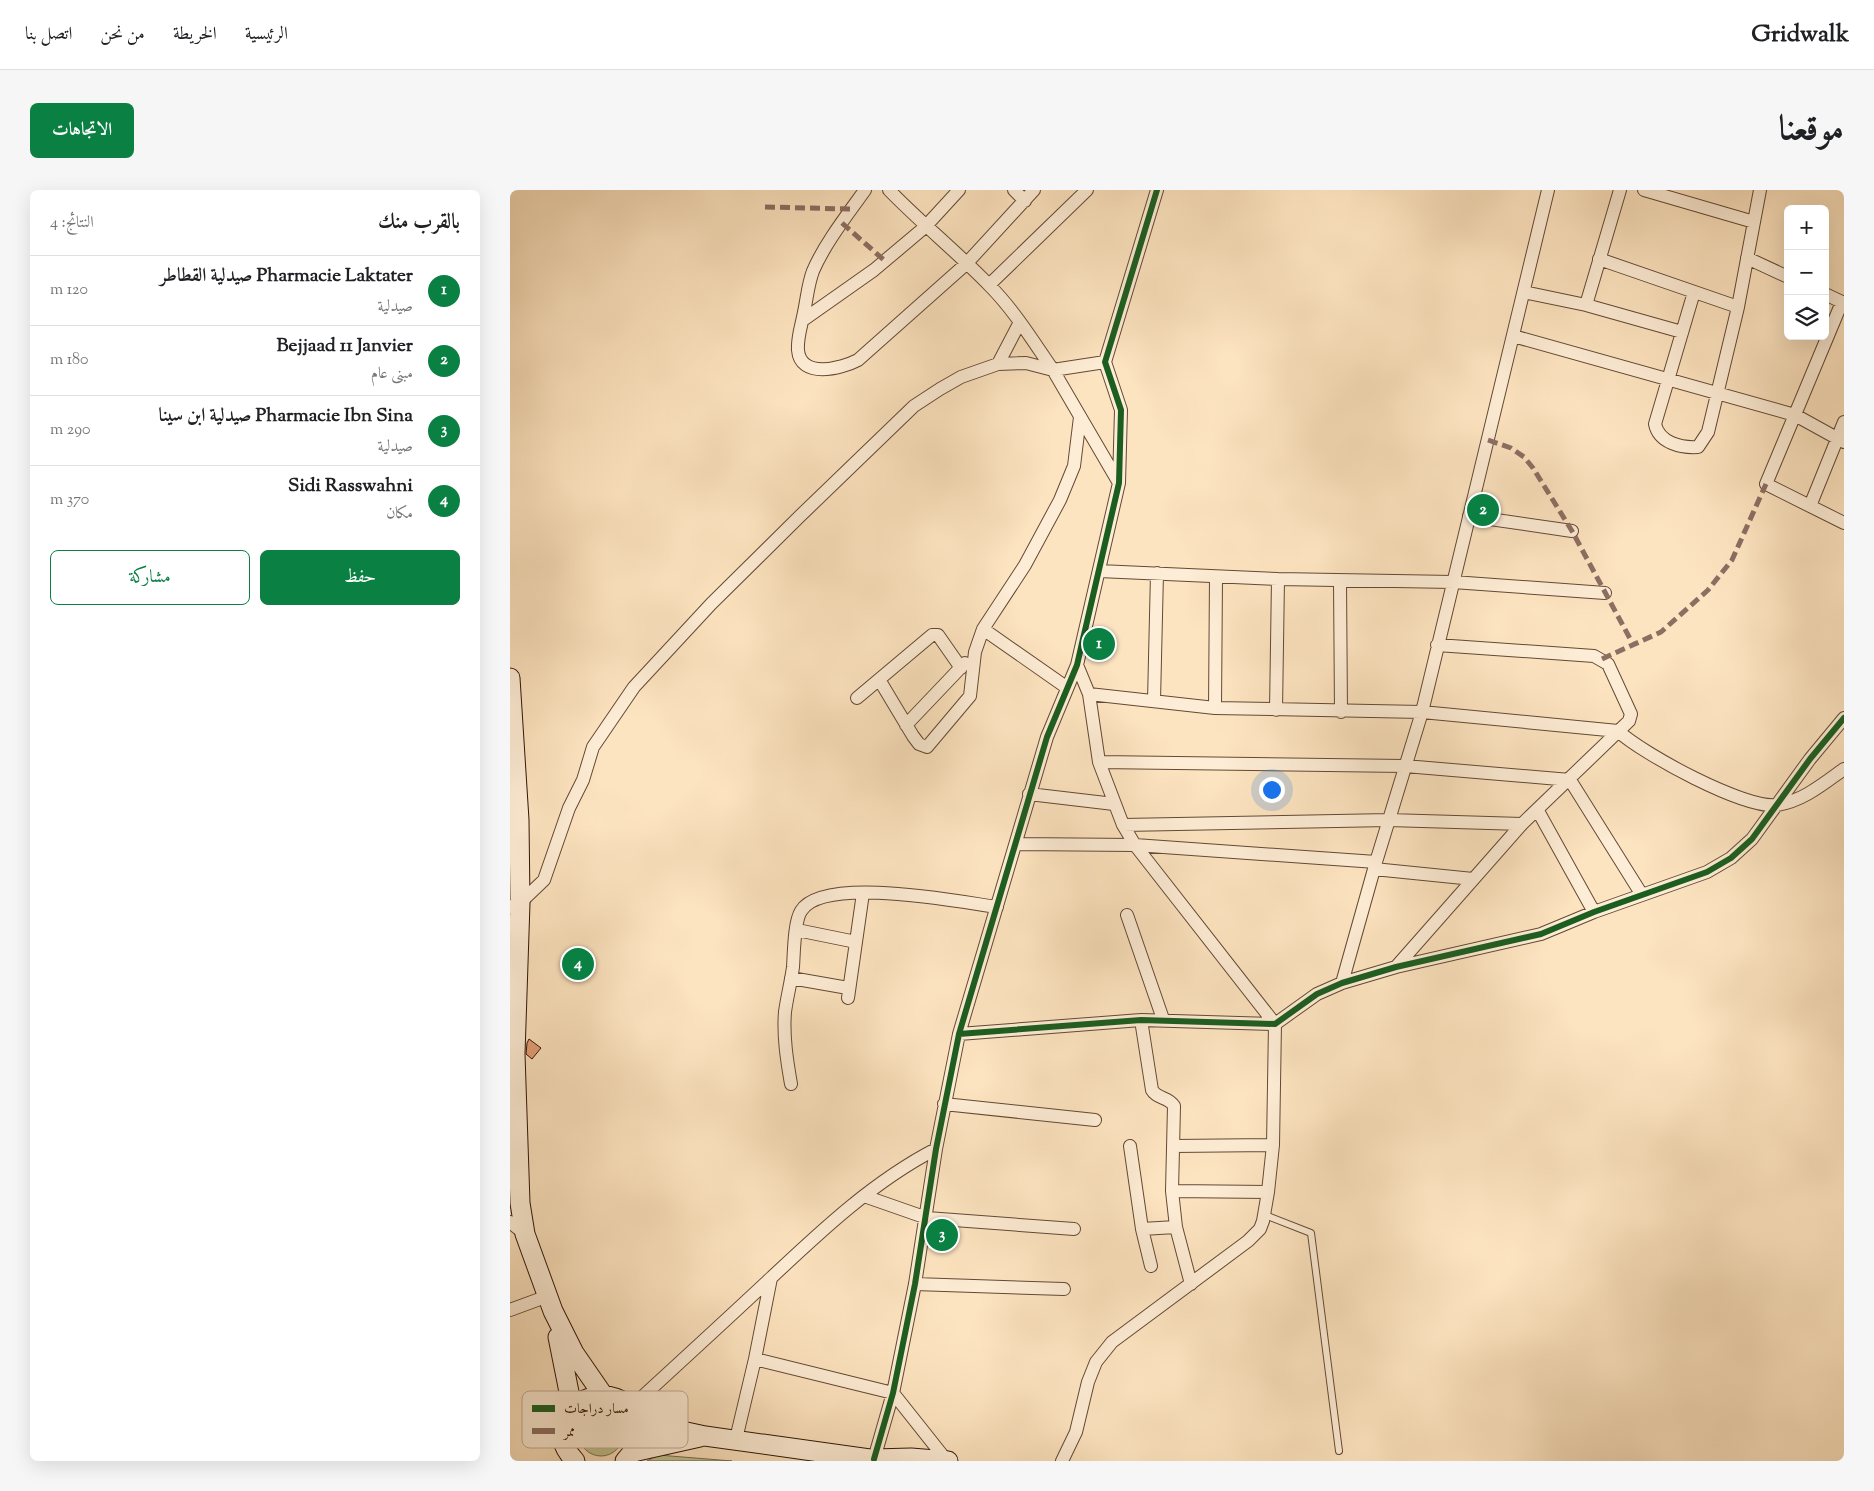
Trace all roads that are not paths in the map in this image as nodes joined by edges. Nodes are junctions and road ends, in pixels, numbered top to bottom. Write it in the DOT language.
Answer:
graph roads {
  1 [pos="865,190"];
  2 [pos="890,190"];
  3 [pos="958,190"];
  4 [pos="1014,190"];
  5 [pos="1034,190"];
  6 [pos="1087,190"];
  7 [pos="1157,190"];
  8 [pos="1548,190"];
  9 [pos="1620,190"];
  10 [pos="1644,190"];
  11 [pos="1760,190"];
  12 [pos="1025,201"];
  13 [pos="1754,222"];
  14 [pos="925,227"];
  15 [pos="1747,258"];
  16 [pos="1599,260"];
  17 [pos="966,264"];
  18 [pos="1784,275"];
  19 [pos="989,285"];
  20 [pos="1524,292"];
  21 [pos="1694,292"];
  22 [pos="1827,295"];
  23 [pos="1843,302"];
  24 [pos="1586,305"];
  25 [pos="1738,307"];
  26 [pos="803,320"];
  27 [pos="1020,322"];
  28 [pos="1682,332"];
  29 [pos="1513,336"];
  30 [pos="1105,362"];
  31 [pos="998,364"];
  32 [pos="1053,370"];
  33 [pos="1668,380"];
  34 [pos="1718,393"];
  35 [pos="1795,415"];
  36 [pos="1080,417"];
  37 [pos="1844,422"];
  38 [pos="1841,440"];
  39 [pos="1120,483"];
  40 [pos="1810,506"];
  41 [pos="1469,516"];
  42 [pos="1844,523"];
  43 [pos="1572,531"];
  44 [pos="1099,571"];
  45 [pos="1158,573"];
  46 [pos="1216,577"];
  47 [pos="1278,579"];
  48 [pos="1340,581"];
  49 [pos="1453,582"];
  50 [pos="1605,593"];
  51 [pos="983,629"];
  52 [pos="1437,645"];
  53 [pos="975,652"];
  54 [pos="1077,665"];
  55 [pos="961,668"];
  56 [pos="510,678"];
  57 [pos="880,681"];
  58 [pos="1066,687"];
  59 [pos="1089,694"];
  60 [pos="857,698"];
  61 [pos="1154,701"];
  62 [pos="1215,708"];
  63 [pos="1276,710"];
  64 [pos="1341,712"];
  65 [pos="1422,712"];
  66 [pos="1844,718"];
  67 [pos="906,725"];
  68 [pos="1618,731"];
  69 [pos="1099,762"];
  70 [pos="1405,766"];
  71 [pos="1844,769"];
  72 [pos="1570,780"];
  73 [pos="1029,794"];
  74 [pos="1114,804"];
  75 [pos="1775,805"];
  76 [pos="1538,811"];
  77 [pos="1389,820"];
  78 [pos="1522,824"];
  79 [pos="1123,825"];
  80 [pos="1016,844"];
  81 [pos="1135,845"];
  82 [pos="1375,865"];
  83 [pos="1473,879"];
  84 [pos="863,893"];
  85 [pos="1642,895"];
  86 [pos="515,905"];
  87 [pos="997,907"];
  88 [pos="1594,912"];
  89 [pos="1127,916"];
  90 [pos="797,930"];
  91 [pos="856,942"];
  92 [pos="1396,968"];
  93 [pos="791,978"];
  94 [pos="1342,983"];
  95 [pos="1163,1019"];
  96 [pos="1141,1020"];
  97 [pos="1274,1024"];
  98 [pos="959,1034"];
  99 [pos="513,1051"];
  100 [pos="792,1084"];
  101 [pos="944,1104"];
  102 [pos="513,1117"];
  103 [pos="1095,1120"];
  104 [pos="1273,1145"];
  105 [pos="1130,1146"];
  106 [pos="1173,1146"];
  107 [pos="936,1149"];
  108 [pos="1172,1191"];
  109 [pos="1268,1192"];
  110 [pos="864,1196"];
  111 [pos="1265,1215"];
  112 [pos="926,1218"];
  113 [pos="510,1222"];
  114 [pos="1176,1227"];
  115 [pos="1074,1229"];
  116 [pos="1142,1229"];
  117 [pos="525,1234"];
  118 [pos="1152,1266"];
  119 [pos="771,1278"];
  120 [pos="915,1284"];
  121 [pos="1190,1284"];
  122 [pos="1064,1289"];
  123 [pos="550,1304"];
  124 [pos="510,1310"];
  125 [pos="755,1359"];
  126 [pos="569,1391"];
  127 [pos="600,1391"];
  128 [pos="657,1391"];
  129 [pos="893,1393"];
  130 [pos="688,1431"];
  131 [pos="705,1436"];
  132 [pos="688,1440"];
  133 [pos="736,1440"];
  134 [pos="659,1448"];
  135 [pos="1339,1451"];
  136 [pos="629,1456"];
  137 [pos="879,1460"];
  138 [pos="947,1461"];
  139 [pos="1062,1461"];
  1 -- 26 [label="street"];
  2 -- 14 [label="street"];
  3 -- 14 [label="street"];
  4 -- 12 [label="street"];
  5 -- 12 [label="street"];
  6 -- 19 [label="street"];
  7 -- 30 [label="street"];
  8 -- 20 [label="street"];
  9 -- 16 [label="street"];
  10 -- 13 [label="street"];
  11 -- 13 [label="street"];
  12 -- 17 [label="street"];
  13 -- 15 [label="street"];
  14 -- 17 [label="street"];
  14 -- 26 [label="street"];
  15 -- 18 [label="street"];
  15 -- 25 [label="street"];
  16 -- 21 [label="street"];
  16 -- 24 [label="street"];
  17 -- 19 [label="street"];
  17 -- 26 [label="street"];
  19 -- 27 [label="street"];
  20 -- 24 [label="street"];
  20 -- 29 [label="street"];
  21 -- 25 [label="street"];
  21 -- 28 [label="street"];
  22 -- 23 [label="street"];
  23 -- 35 [label="street"];
  24 -- 28 [label="street"];
  25 -- 34 [label="street"];
  27 -- 31 [label="street"];
  27 -- 32 [label="street"];
  28 -- 33 [label="street"];
  29 -- 33 [label="street"];
  29 -- 41 [label="street"];
  30 -- 32 [label="street"];
  30 -- 39 [label="street"];
  31 -- 32 [label="street"];
  31 -- 86 [label="street"];
  32 -- 36 [label="street"];
  33 -- 34 [label="street"];
  33 -- 34 [label="street"];
  34 -- 35 [label="street"];
  35 -- 38 [label="street"];
  35 -- 40 [label="street"];
  36 -- 39 [label="street"];
  36 -- 51 [label="street"];
  37 -- 38 [label="street"];
  38 -- 40 [label="street"];
  39 -- 44 [label="street"];
  40 -- 42 [label="street"];
  41 -- 43 [label="street"];
  41 -- 49 [label="street"];
  44 -- 45 [label="street"];
  44 -- 54 [label="street"];
  45 -- 46 [label="street"];
  45 -- 61 [label="street"];
  46 -- 47 [label="street"];
  46 -- 62 [label="street"];
  47 -- 48 [label="street"];
  47 -- 63 [label="street"];
  48 -- 49 [label="street"];
  48 -- 64 [label="street"];
  49 -- 50 [label="street"];
  49 -- 52 [label="street"];
  51 -- 53 [label="street"];
  51 -- 58 [label="street"];
  52 -- 65 [label="street"];
  52 -- 68 [label="street"];
  53 -- 55 [label="street"];
  53 -- 67 [label="street"];
  54 -- 58 [label="street"];
  54 -- 59 [label="street"];
  55 -- 57 [label="street"];
  55 -- 67 [label="street"];
  56 -- 86 [label="main road"];
  57 -- 60 [label="street"];
  57 -- 67 [label="street"];
  58 -- 73 [label="street"];
  59 -- 61 [label="street"];
  59 -- 69 [label="street"];
  61 -- 62 [label="street"];
  62 -- 63 [label="street"];
  63 -- 64 [label="street"];
  64 -- 65 [label="street"];
  65 -- 68 [label="street"];
  65 -- 70 [label="street"];
  66 -- 75 [label="street"];
  68 -- 72 [label="street"];
  68 -- 75 [label="street"];
  69 -- 70 [label="street"];
  69 -- 74 [label="street"];
  70 -- 72 [label="street"];
  70 -- 77 [label="street"];
  71 -- 75 [label="street"];
  72 -- 76 [label="street"];
  72 -- 85 [label="street"];
  73 -- 74 [label="street"];
  73 -- 80 [label="street"];
  74 -- 79 [label="street"];
  75 -- 85 [label="street"];
  76 -- 78 [label="street"];
  76 -- 88 [label="street"];
  77 -- 78 [label="street"];
  77 -- 79 [label="street"];
  77 -- 82 [label="street"];
  78 -- 83 [label="street"];
  79 -- 81 [label="street"];
  80 -- 81 [label="street"];
  80 -- 87 [label="street"];
  81 -- 82 [label="street"];
  81 -- 97 [label="street"];
  82 -- 83 [label="street"];
  82 -- 94 [label="street"];
  83 -- 92 [label="street"];
  84 -- 87 [label="street"];
  84 -- 90 [label="street"];
  84 -- 91 [label="street"];
  85 -- 88 [label="street"];
  86 -- 99 [label="main road"];
  87 -- 98 [label="street"];
  88 -- 92 [label="street"];
  89 -- 95 [label="street"];
  90 -- 91 [label="street"];
  90 -- 93 [label="street"];
  91 -- 93 [label="street"];
  92 -- 94 [label="street"];
  93 -- 100 [label="street"];
  94 -- 97 [label="street"];
  95 -- 96 [label="street"];
  95 -- 97 [label="street"];
  96 -- 98 [label="street"];
  96 -- 106 [label="street"];
  97 -- 104 [label="street"];
  98 -- 101 [label="street"];
  99 -- 102 [label="main road"];
  101 -- 103 [label="street"];
  101 -- 107 [label="street"];
  102 -- 117 [label="main road"];
  104 -- 106 [label="street"];
  104 -- 109 [label="street"];
  105 -- 116 [label="street"];
  106 -- 108 [label="street"];
  107 -- 110 [label="street"];
  107 -- 112 [label="street"];
  108 -- 109 [label="street"];
  108 -- 114 [label="street"];
  109 -- 111 [label="street"];
  110 -- 112 [label="street"];
  110 -- 119 [label="street"];
  111 -- 121 [label="street"];
  111 -- 135 [label="lane"];
  112 -- 115 [label="street"];
  112 -- 120 [label="street"];
  113 -- 117 [label="street"];
  114 -- 116 [label="street"];
  114 -- 121 [label="street"];
  116 -- 118 [label="street"];
  117 -- 123 [label="main road"];
  119 -- 125 [label="street"];
  119 -- 128 [label="street"];
  120 -- 122 [label="street"];
  120 -- 129 [label="street"];
  121 -- 139 [label="street"];
  123 -- 124 [label="street"];
  123 -- 126 [label="main road"];
  123 -- 127 [label="main road"];
  125 -- 129 [label="street"];
  125 -- 133 [label="street"];
  129 -- 137 [label="street"];
  129 -- 138 [label="street"];
  130 -- 131 [label="main road"];
  131 -- 132 [label="main road"];
  131 -- 133 [label="main road"];
  133 -- 137 [label="main road"];
  134 -- 136 [label="main road"];
  137 -- 138 [label="main road"];
}
